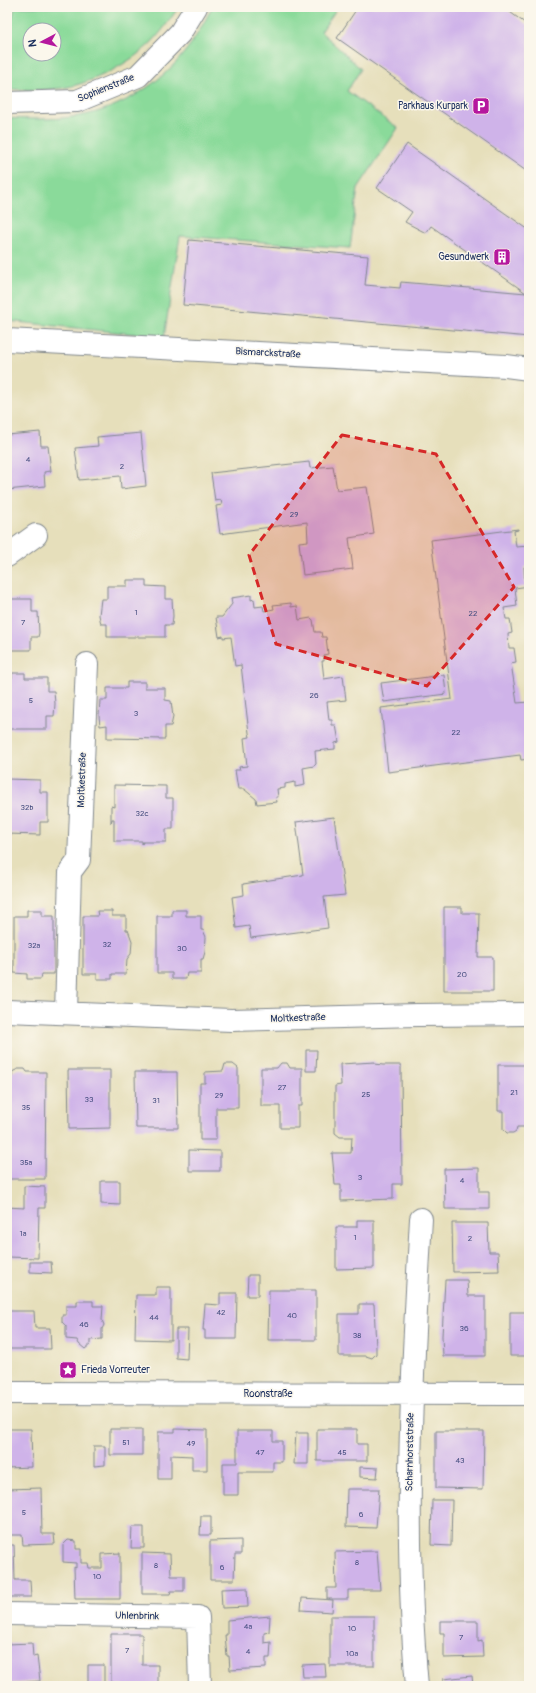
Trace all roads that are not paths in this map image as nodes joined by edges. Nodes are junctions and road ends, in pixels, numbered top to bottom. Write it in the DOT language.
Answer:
graph roads {
  1 [pos="196,7"];
  2 [pos="7,103"];
  3 [pos="7,340"];
  4 [pos="529,369"];
  5 [pos="36,535"];
  6 [pos="7,556"];
  7 [pos="87,664"];
  8 [pos="7,1011"];
  9 [pos="66,1013"];
  10 [pos="529,1014"];
  11 [pos="420,1219"];
  12 [pos="7,1393"];
  13 [pos="529,1394"];
  14 [pos="411,1395"];
  15 [pos="7,1614"];
  16 [pos="200,1686"];
  17 [pos="417,1686"];
  1 -- 2 [label="street, Sophienstraße"];
  3 -- 4 [label="street, Bismarckstraße"];
  5 -- 6 [label="street"];
  7 -- 9 [label="street, Moltkestraße"];
  8 -- 9 [label="street, Moltkestraße"];
  9 -- 10 [label="street, Moltkestraße"];
  11 -- 14 [label="street, Scharnhorststraße"];
  12 -- 14 [label="street, Roonstraße"];
  13 -- 14 [label="street, Roonstraße"];
  14 -- 17 [label="street, Scharnhorststraße"];
  15 -- 16 [label="street, Uhlenbrink"];
}
